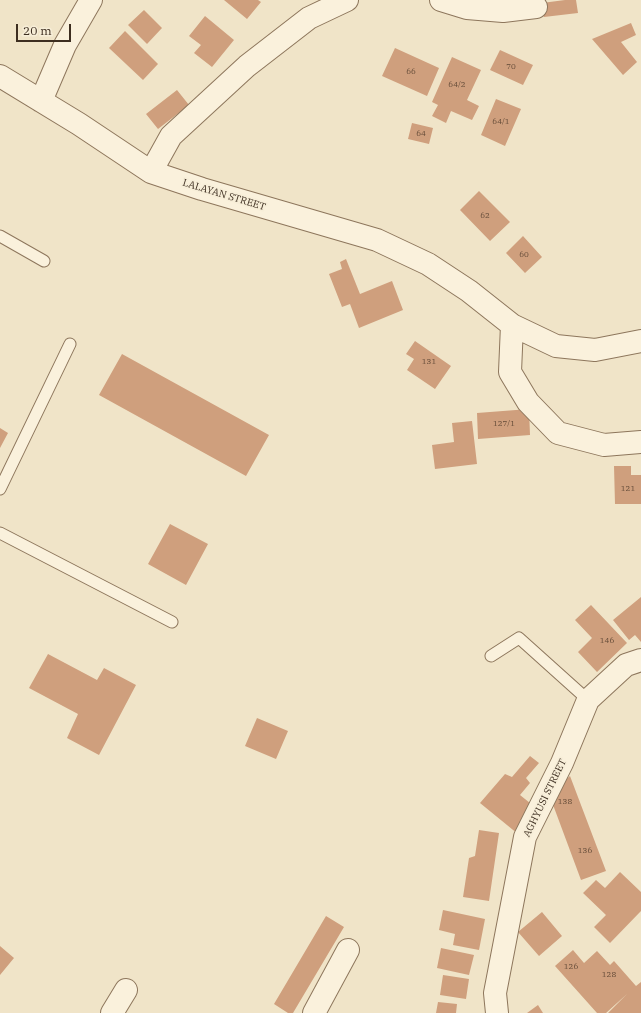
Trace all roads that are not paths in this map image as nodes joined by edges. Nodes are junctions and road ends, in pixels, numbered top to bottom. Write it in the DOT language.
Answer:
graph roads {
  1 [pos="91,0"];
  2 [pos="347,0"];
  3 [pos="441,0"];
  4 [pos="536,7"];
  5 [pos="0,76"];
  6 [pos="41,101"];
  7 [pos="151,172"];
  8 [pos="0,236"];
  9 [pos="44,261"];
  10 [pos="512,325"];
  11 [pos="641,341"];
  12 [pos="70,344"];
  13 [pos="641,442"];
  14 [pos="0,489"];
  15 [pos="0,533"];
  16 [pos="172,622"];
  17 [pos="491,656"];
  18 [pos="641,660"];
  19 [pos="588,700"];
  20 [pos="348,950"];
  21 [pos="126,990"];
  22 [pos="112,1013"];
  23 [pos="314,1013"];
  24 [pos="497,1013"];
  1 -- 6 [label="street"];
  2 -- 7 [label="street"];
  3 -- 4 [label="street"];
  5 -- 6 [label="street, LALAYAN STREET"];
  6 -- 7 [label="street, LALAYAN STREET"];
  7 -- 10 [label="street, LALAYAN STREET"];
  8 -- 9 [label="lane"];
  10 -- 11 [label="street, LALAYAN STREET"];
  10 -- 13 [label="street"];
  12 -- 14 [label="lane"];
  15 -- 16 [label="lane"];
  17 -- 19 [label="lane"];
  18 -- 19 [label="street, AGHYUSI STREET"];
  19 -- 24 [label="street, AGHYUSI STREET"];
  20 -- 23 [label="street"];
  21 -- 22 [label="street"];
}
